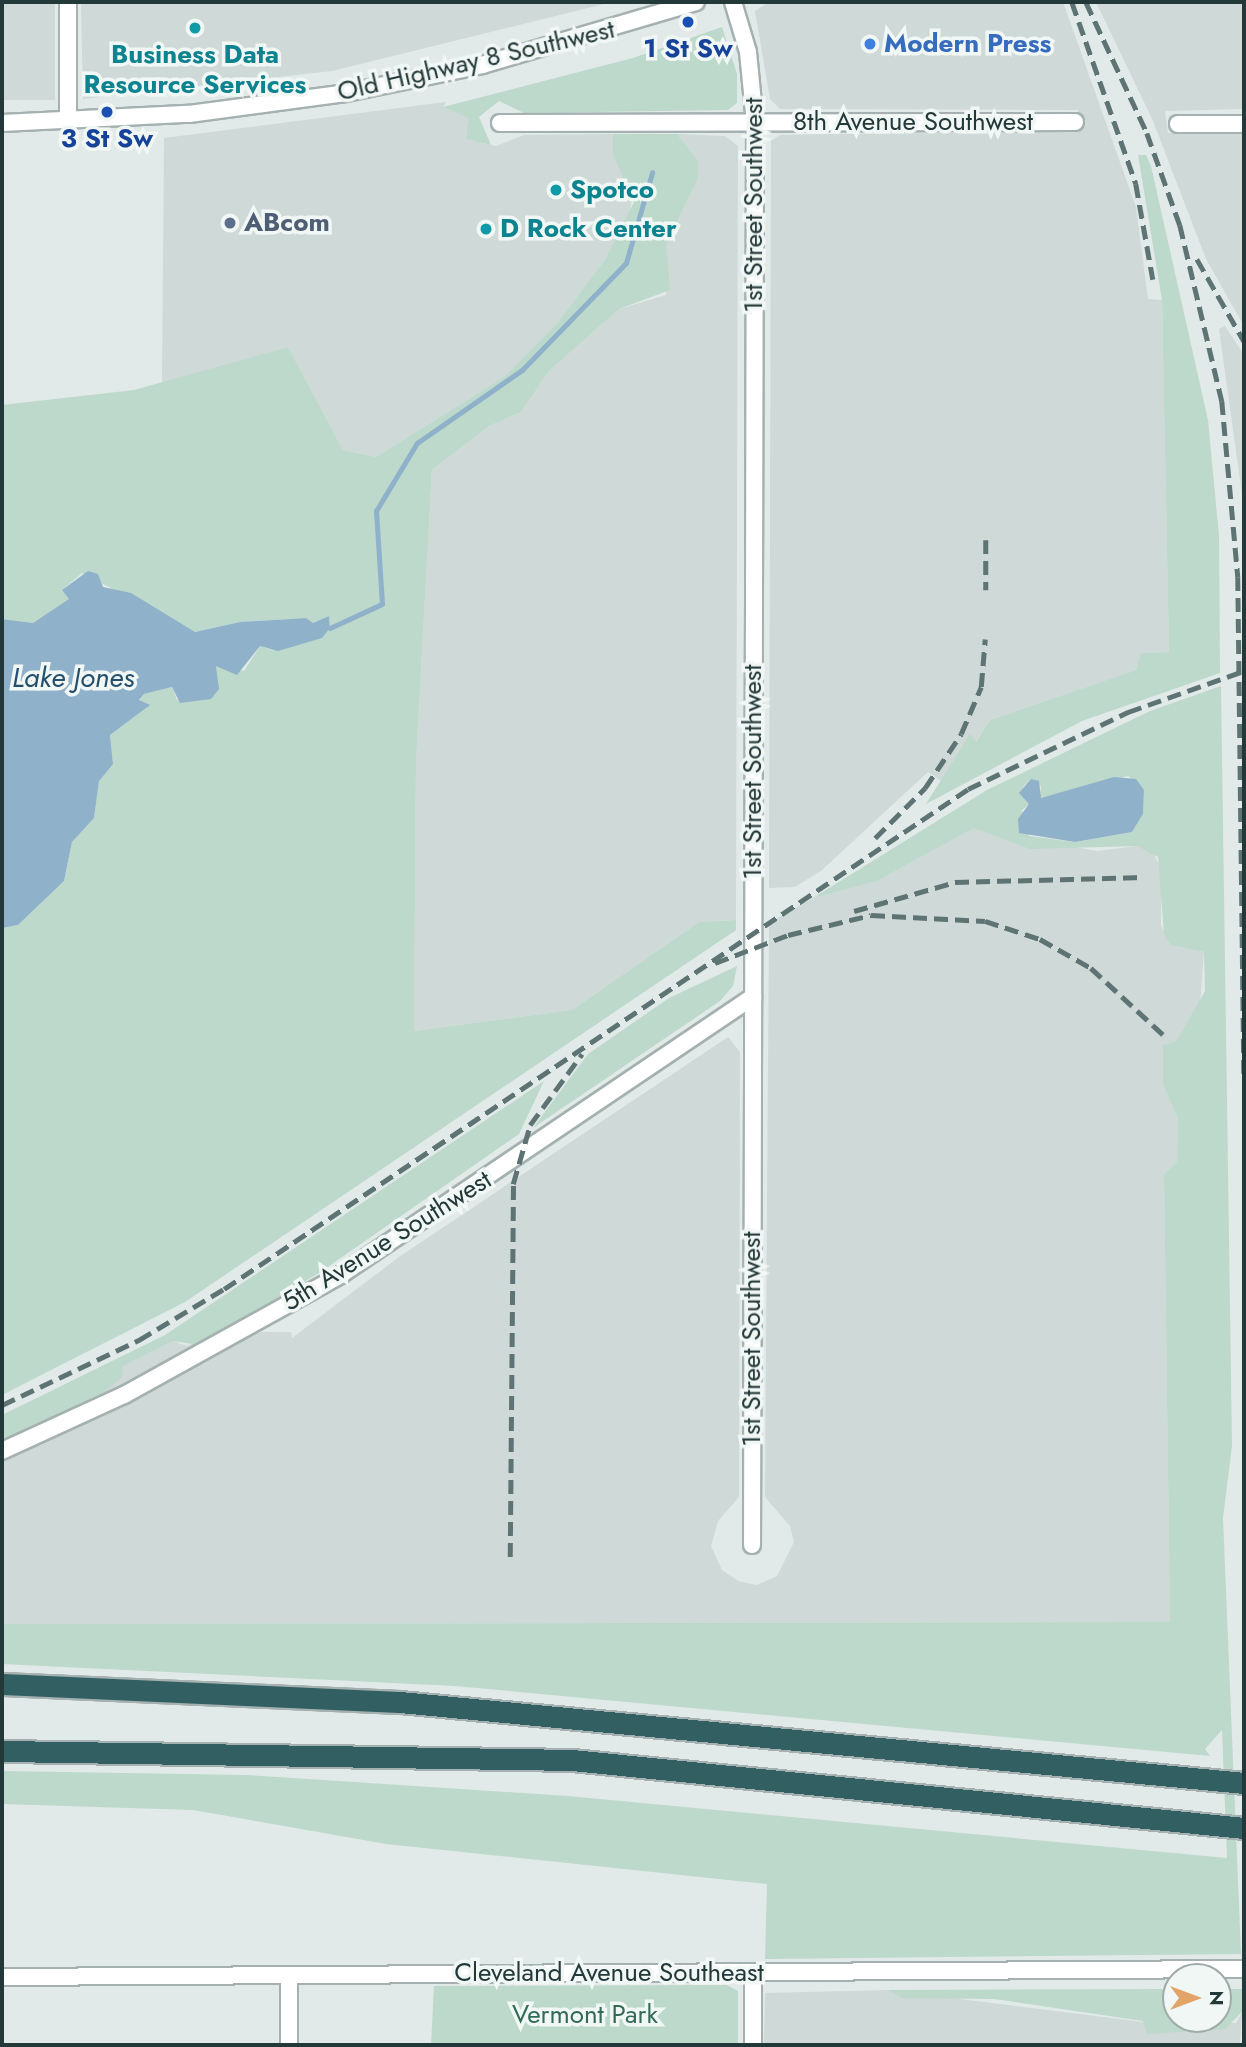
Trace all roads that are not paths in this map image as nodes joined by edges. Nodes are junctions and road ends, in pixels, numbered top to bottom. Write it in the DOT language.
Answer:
graph roads {
  1 [pos="68,2"];
  2 [pos="696,2"];
  3 [pos="733,2"];
  4 [pos="1074,121"];
  5 [pos="2,123"];
  6 [pos="68,123"];
  7 [pos="500,123"];
  8 [pos="755,123"];
  9 [pos="1178,124"];
  10 [pos="1244,124"];
  11 [pos="753,997"];
  12 [pos="2,1451"];
  13 [pos="752,1545"];
  14 [pos="2,1684"];
  15 [pos="2,1751"];
  16 [pos="1244,1783"];
  17 [pos="1244,1828"];
  18 [pos="1244,1969"];
  19 [pos="753,1972"];
  20 [pos="289,1975"];
  21 [pos="2,1977"];
  22 [pos="289,2045"];
  23 [pos="753,2045"];
  1 -- 6 [label="street"];
  2 -- 6 [label="street, Old Highway 8 Southwest"];
  3 -- 8 [label="street, 1st Street Southwest"];
  4 -- 8 [label="street, 8th Avenue Southwest"];
  5 -- 6 [label="street, Old Highway 8 Southwest"];
  7 -- 8 [label="street, 8th Avenue Southwest"];
  8 -- 11 [label="street, 1st Street Southwest"];
  9 -- 10 [label="street"];
  11 -- 12 [label="street, 5th Avenue Southwest"];
  11 -- 13 [label="street, 1st Street Southwest"];
  14 -- 16 [label="highway"];
  15 -- 17 [label="highway"];
  18 -- 19 [label="street, Cleveland Avenue Southeast"];
  19 -- 20 [label="street, Cleveland Avenue Southeast"];
  19 -- 23 [label="street"];
  20 -- 21 [label="street, Cleveland Avenue Southeast"];
  20 -- 22 [label="street"];
}
